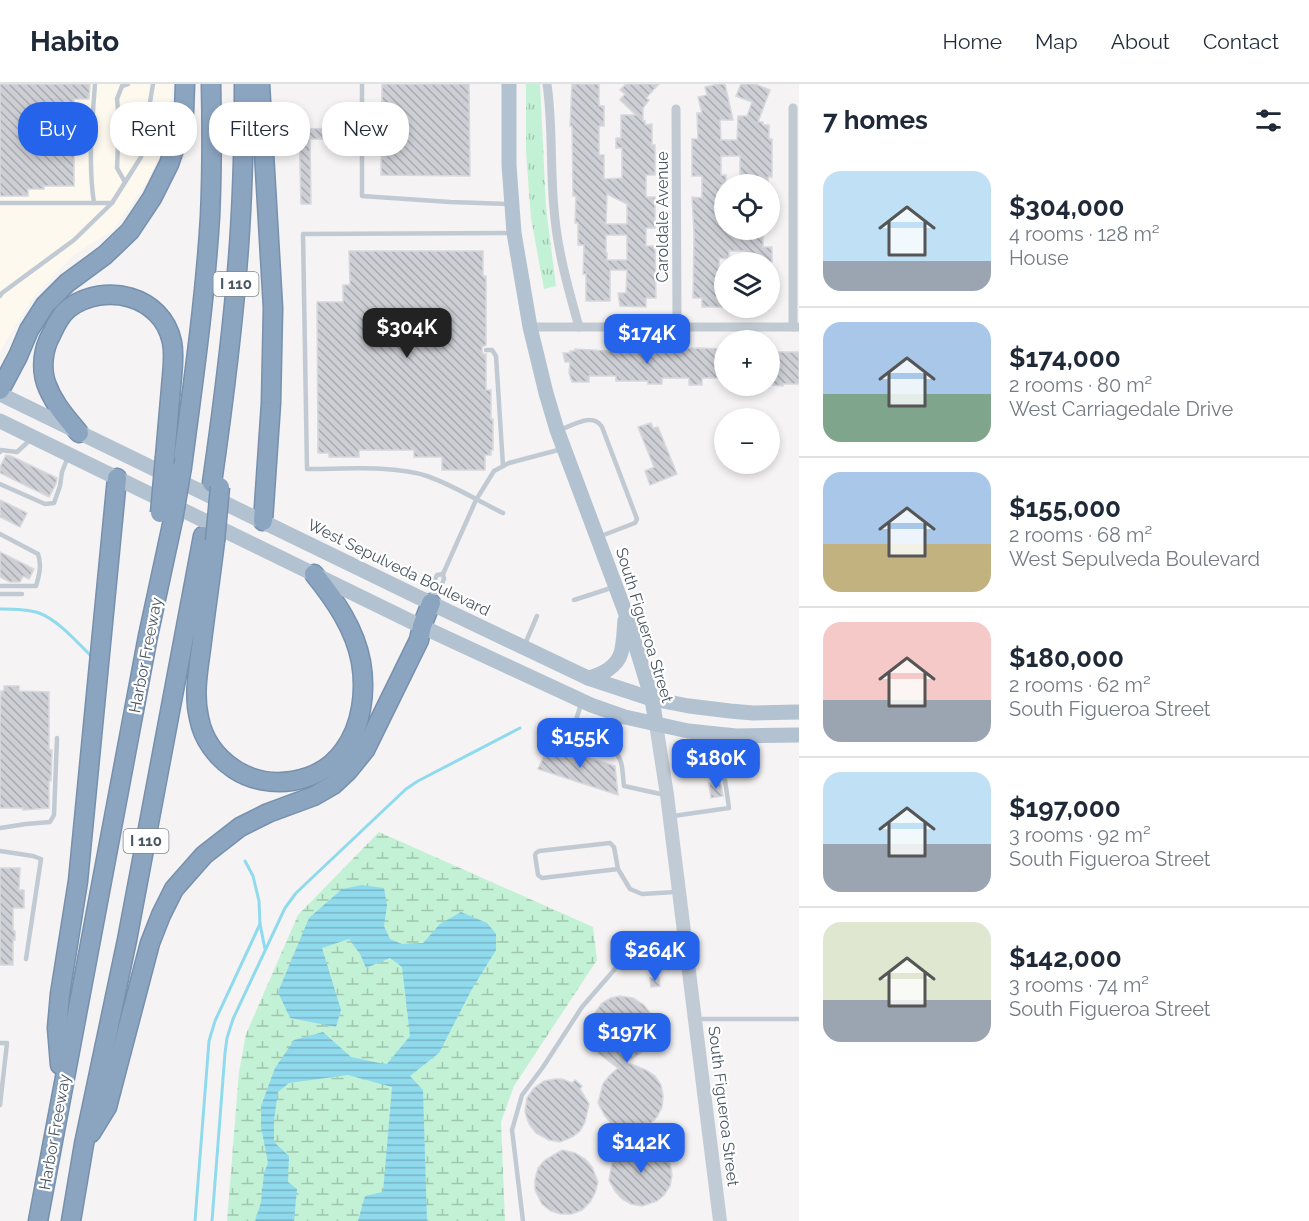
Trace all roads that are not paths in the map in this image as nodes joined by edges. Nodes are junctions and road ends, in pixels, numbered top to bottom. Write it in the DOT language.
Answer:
graph roads {
  1 [pos="95,84"];
  2 [pos="128,84"];
  3 [pos="153,84"];
  4 [pos="185,84"];
  5 [pos="211,84"];
  6 [pos="244,84"];
  7 [pos="260,84"];
  8 [pos="362,84"];
  9 [pos="509,84"];
  10 [pos="547,84"];
  11 [pos="793,108"];
  12 [pos="676,109"];
  13 [pos="125,182"];
  14 [pos="0,203"];
  15 [pos="94,203"];
  16 [pos="112,203"];
  17 [pos="512,204"];
  18 [pos="514,233"];
  19 [pos="0,296"];
  20 [pos="677,326"];
  21 [pos="530,327"];
  22 [pos="579,327"];
  23 [pos="796,327"];
  24 [pos="486,350"];
  25 [pos="0,392"];
  26 [pos="0,421"];
  27 [pos="557,430"];
  28 [pos="79,433"];
  29 [pos="33,437"];
  30 [pos="564,448"];
  31 [pos="0,453"];
  32 [pos="69,454"];
  33 [pos="503,466"];
  34 [pos="117,478"];
  35 [pos="0,484"];
  36 [pos="476,500"];
  37 [pos="503,513"];
  38 [pos="167,516"];
  39 [pos="263,522"];
  40 [pos="0,534"];
  41 [pos="598,537"];
  42 [pos="209,539"];
  43 [pos="314,574"];
  44 [pos="443,574"];
  45 [pos="0,586"];
  46 [pos="616,586"];
  47 [pos="0,594"];
  48 [pos="22,594"];
  49 [pos="432,598"];
  50 [pos="574,600"];
  51 [pos="626,614"];
  52 [pos="537,616"];
  53 [pos="422,626"];
  54 [pos="524,647"];
  55 [pos="588,678"];
  56 [pos="652,699"];
  57 [pos="582,701"];
  58 [pos="799,712"];
  59 [pos="656,724"];
  60 [pos="715,734"];
  61 [pos="799,735"];
  62 [pos="57,738"];
  63 [pos="667,795"];
  64 [pos="669,816"];
  65 [pos="0,828"];
  66 [pos="0,851"];
  67 [pos="618,869"];
  68 [pos="679,891"];
  69 [pos="687,954"];
  70 [pos="26,959"];
  71 [pos="695,1019"];
  72 [pos="799,1019"];
  73 [pos="0,1043"];
  74 [pos="62,1091"];
  75 [pos="0,1105"];
  76 [pos="84,1144"];
  77 [pos="38,1221"];
  78 [pos="71,1221"];
  79 [pos="523,1221"];
  80 [pos="720,1221"];
  1 -- 15 [label="lane"];
  2 -- 13 [label="lane"];
  3 -- 13 [label="lane"];
  4 -- 25 [label="highway"];
  5 -- 38 [label="highway, Harbor Freeway / I 110, bridge"];
  6 -- 42 [label="highway, Harbor Freeway / I 110"];
  7 -- 39 [label="highway"];
  8 -- 17 [label="lane"];
  9 -- 17 [label="main road, South Figueroa Street"];
  10 -- 22 [label="street"];
  11 -- 23 [label="street"];
  12 -- 20 [label="street, Caroldale Avenue"];
  13 -- 16 [label="lane"];
  14 -- 15 [label="lane"];
  15 -- 16 [label="lane"];
  16 -- 19 [label="lane"];
  17 -- 18 [label="main road, South Figueroa Street"];
  18 -- 21 [label="main road, South Figueroa Street"];
  18 -- 36 [label="lane"];
  20 -- 22 [label="street"];
  20 -- 23 [label="street"];
  21 -- 22 [label="street"];
  21 -- 27 [label="main road, South Figueroa Street"];
  24 -- 33 [label="lane"];
  25 -- 28 [label="main road, West Sepulveda Boulevard"];
  26 -- 29 [label="main road"];
  27 -- 30 [label="main road, South Figueroa Street"];
  27 -- 41 [label="lane"];
  28 -- 38 [label="highway, bridge"];
  28 -- 39 [label="main road, West Sepulveda Boulevard"];
  29 -- 31 [label="lane"];
  29 -- 32 [label="main road"];
  30 -- 33 [label="lane"];
  30 -- 41 [label="main road, South Figueroa Street"];
  32 -- 34 [label="main road"];
  32 -- 35 [label="lane"];
  33 -- 36 [label="lane"];
  34 -- 43 [label="main road"];
  34 -- 74 [label="highway"];
  36 -- 37 [label="lane"];
  36 -- 44 [label="lane"];
  38 -- 74 [label="highway, Harbor Freeway / I 110"];
  39 -- 49 [label="main road, West Sepulveda Boulevard"];
  40 -- 45 [label="lane"];
  41 -- 46 [label="main road, South Figueroa Street"];
  42 -- 43 [label="highway"];
  42 -- 76 [label="highway, Harbor Freeway / I 110"];
  43 -- 53 [label="main road"];
  44 -- 49 [label="lane"];
  44 -- 49 [label="lane"];
  46 -- 50 [label="lane"];
  46 -- 51 [label="main road, South Figueroa Street"];
  47 -- 48 [label="lane"];
  49 -- 53 [label="highway"];
  49 -- 54 [label="main road, West Sepulveda Boulevard"];
  51 -- 55 [label="main road"];
  51 -- 56 [label="main road, South Figueroa Street"];
  52 -- 54 [label="lane"];
  53 -- 57 [label="main road"];
  53 -- 76 [label="highway"];
  54 -- 55 [label="main road, West Sepulveda Boulevard"];
  55 -- 56 [label="main road, West Sepulveda Boulevard"];
  56 -- 58 [label="main road, West Sepulveda Boulevard"];
  56 -- 59 [label="main road, South Figueroa Street"];
  57 -- 59 [label="main road"];
  57 -- 63 [label="lane"];
  59 -- 60 [label="main road"];
  59 -- 63 [label="main road, South Figueroa Street"];
  60 -- 61 [label="main road"];
  60 -- 64 [label="lane"];
  62 -- 65 [label="lane"];
  63 -- 64 [label="main road, South Figueroa Street"];
  64 -- 68 [label="main road, South Figueroa Street"];
  66 -- 70 [label="lane"];
  67 -- 67 [label="lane"];
  67 -- 68 [label="lane"];
  68 -- 69 [label="main road, South Figueroa Street"];
  69 -- 71 [label="main road, South Figueroa Street"];
  69 -- 79 [label="lane"];
  71 -- 72 [label="lane"];
  71 -- 80 [label="main road, South Figueroa Street"];
  73 -- 75 [label="lane"];
  74 -- 77 [label="highway, Harbor Freeway / I 110"];
  76 -- 78 [label="highway, Harbor Freeway / I 110"];
}
